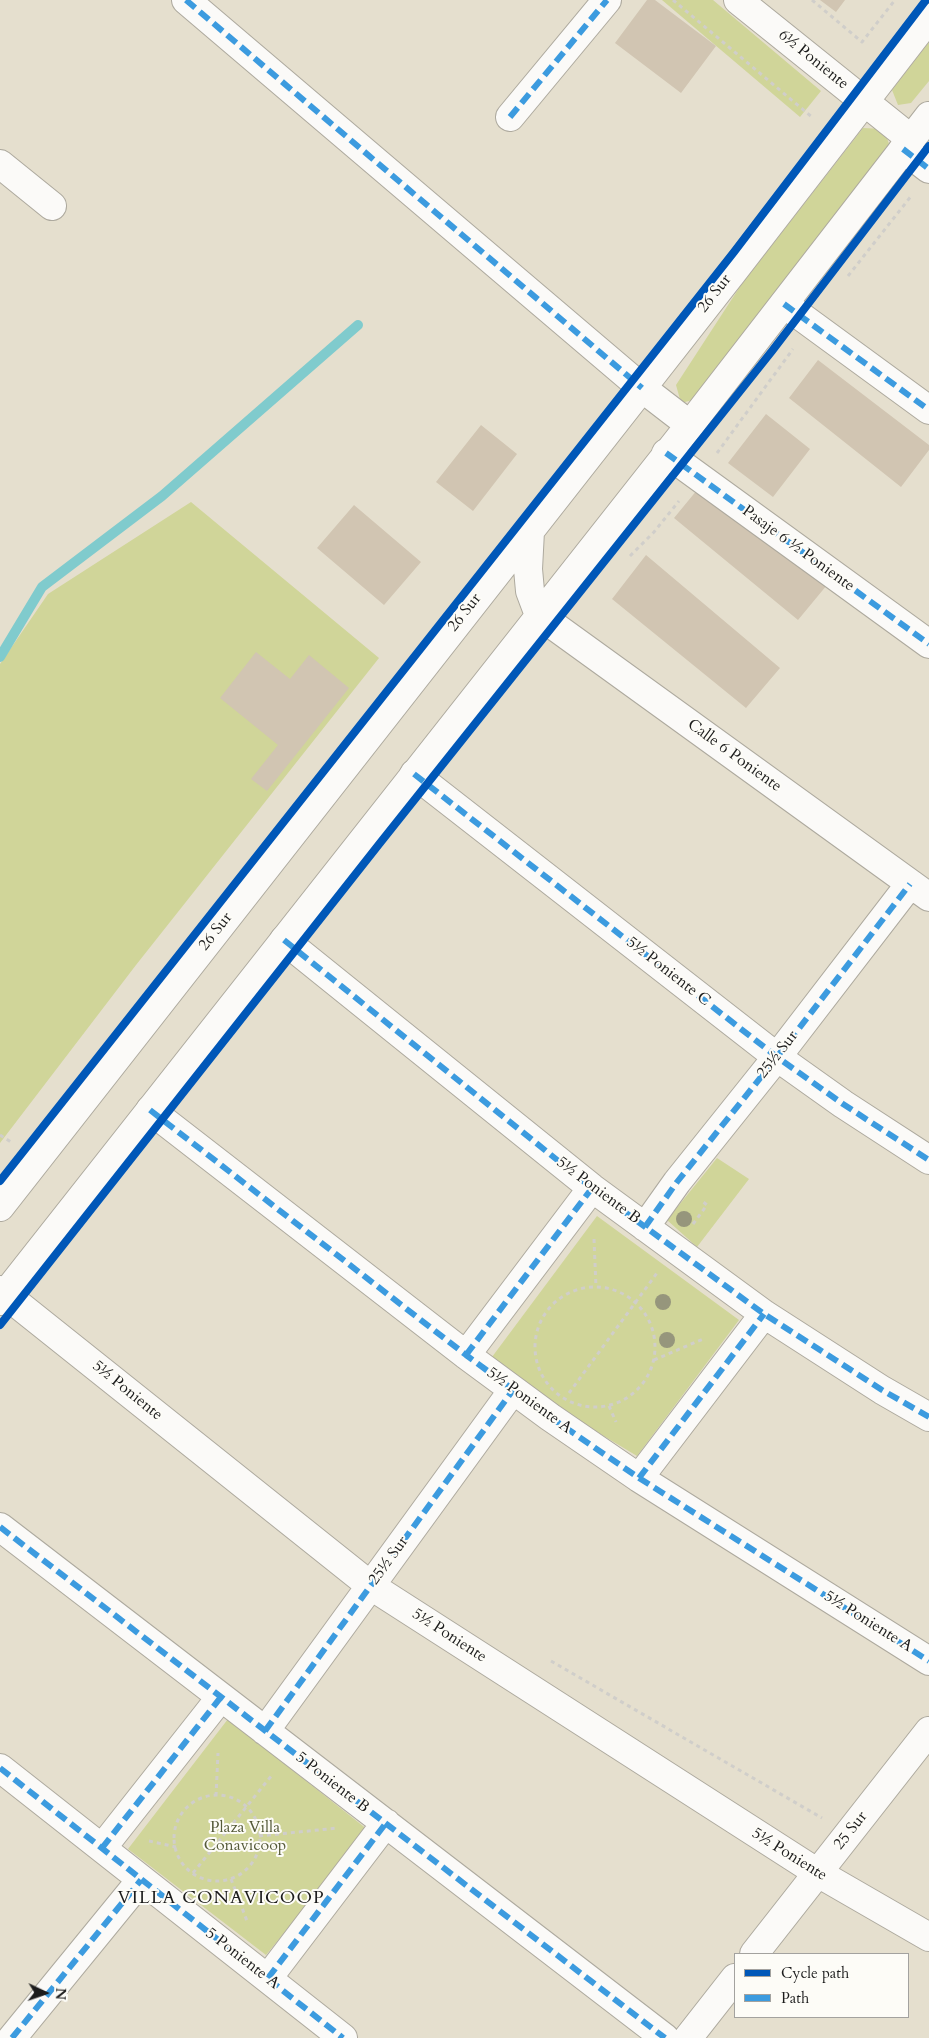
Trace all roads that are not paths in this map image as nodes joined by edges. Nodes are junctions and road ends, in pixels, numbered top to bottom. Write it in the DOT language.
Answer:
graph roads {
  1 [pos="186,0"];
  2 [pos="607,0"];
  3 [pos="738,0"];
  4 [pos="929,18"];
  5 [pos="863,101"];
  6 [pos="929,116"];
  7 [pos="510,118"];
  8 [pos="907,144"];
  9 [pos="0,164"];
  10 [pos="929,169"];
  11 [pos="52,206"];
  12 [pos="784,304"];
  13 [pos="642,388"];
  14 [pos="929,410"];
  15 [pos="690,425"];
  16 [pos="666,454"];
  17 [pos="530,531"];
  18 [pos="539,615"];
  19 [pos="929,644"];
  20 [pos="414,774"];
  21 [pos="920,890"];
  22 [pos="284,940"];
  23 [pos="777,1057"];
  24 [pos="150,1110"];
  25 [pos="929,1160"];
  26 [pos="592,1188"];
  27 [pos="0,1207"];
  28 [pos="645,1227"];
  29 [pos="2,1295"];
  30 [pos="764,1314"];
  31 [pos="466,1355"];
  32 [pos="513,1390"];
  33 [pos="929,1418"];
  34 [pos="638,1478"];
  35 [pos="0,1527"];
  36 [pos="371,1586"];
  37 [pos="929,1661"];
  38 [pos="221,1697"];
  39 [pos="265,1731"];
  40 [pos="929,1731"];
  41 [pos="0,1768"];
  42 [pos="386,1824"];
  43 [pos="102,1848"];
  44 [pos="818,1873"];
  45 [pos="141,1880"];
  46 [pos="929,1937"];
  47 [pos="755,1953"];
  48 [pos="268,1978"];
  49 [pos="734,1979"];
  50 [pos="12,2038"];
  51 [pos="343,2038"];
  52 [pos="665,2038"];
  53 [pos="688,2038"];
  1 -- 13 [label="street"];
  2 -- 7 [label="street"];
  3 -- 5 [label="street, 6½ Poniente"];
  4 -- 5 [label="street, 26 Sur"];
  5 -- 8 [label="street, 6½ Poniente"];
  5 -- 13 [label="street, 26 Sur"];
  6 -- 8 [label="street"];
  8 -- 10 [label="street, 6½ Poniente"];
  8 -- 12 [label="street"];
  9 -- 11 [label="street"];
  12 -- 14 [label="street"];
  12 -- 15 [label="street"];
  13 -- 15 [label="street"];
  13 -- 17 [label="street, 26 Sur"];
  15 -- 16 [label="street"];
  16 -- 18 [label="street"];
  16 -- 19 [label="street, Pasaje 6 ½ Poniente"];
  17 -- 18 [label="street"];
  17 -- 27 [label="street, 26 Sur"];
  18 -- 20 [label="street"];
  18 -- 21 [label="street, Calle 6 Poniente"];
  20 -- 22 [label="street"];
  20 -- 23 [label="street, 5½ Poniente C"];
  21 -- 23 [label="street, 25½ Sur"];
  22 -- 24 [label="street"];
  22 -- 26 [label="street, 5½ Poniente B"];
  23 -- 25 [label="street, 5½ Poniente C"];
  23 -- 28 [label="street, 25½ Sur"];
  24 -- 29 [label="street"];
  24 -- 31 [label="street, 5½ Poniente A"];
  26 -- 28 [label="street, 5½ Poniente B"];
  26 -- 31 [label="street"];
  28 -- 30 [label="street, 5½ Poniente B"];
  29 -- 36 [label="street, 5½ Poniente"];
  30 -- 33 [label="street, 5½ Poniente B"];
  30 -- 34 [label="street"];
  31 -- 32 [label="street, 5½ Poniente A"];
  32 -- 34 [label="street, 5½ Poniente A"];
  32 -- 36 [label="street, 25½ Sur"];
  34 -- 37 [label="street, 5½ Poniente A"];
  35 -- 38 [label="street, 5 Poniente B"];
  36 -- 39 [label="street, 25½ Sur"];
  36 -- 44 [label="street, 5½ Poniente"];
  38 -- 39 [label="street, 5 Poniente B"];
  38 -- 43 [label="street"];
  39 -- 42 [label="street, 5 Poniente B"];
  40 -- 44 [label="street, 25 Sur"];
  41 -- 43 [label="street, 5 Poniente A"];
  42 -- 48 [label="street"];
  42 -- 52 [label="street, 5 Poniente B"];
  43 -- 45 [label="street, 5 Poniente A"];
  44 -- 46 [label="street, 5½ Poniente"];
  44 -- 47 [label="street, 25 Sur"];
  45 -- 48 [label="street, 5 Poniente A"];
  45 -- 50 [label="street"];
  48 -- 51 [label="street, 5 Poniente A"];
  49 -- 53 [label="street"];
}
